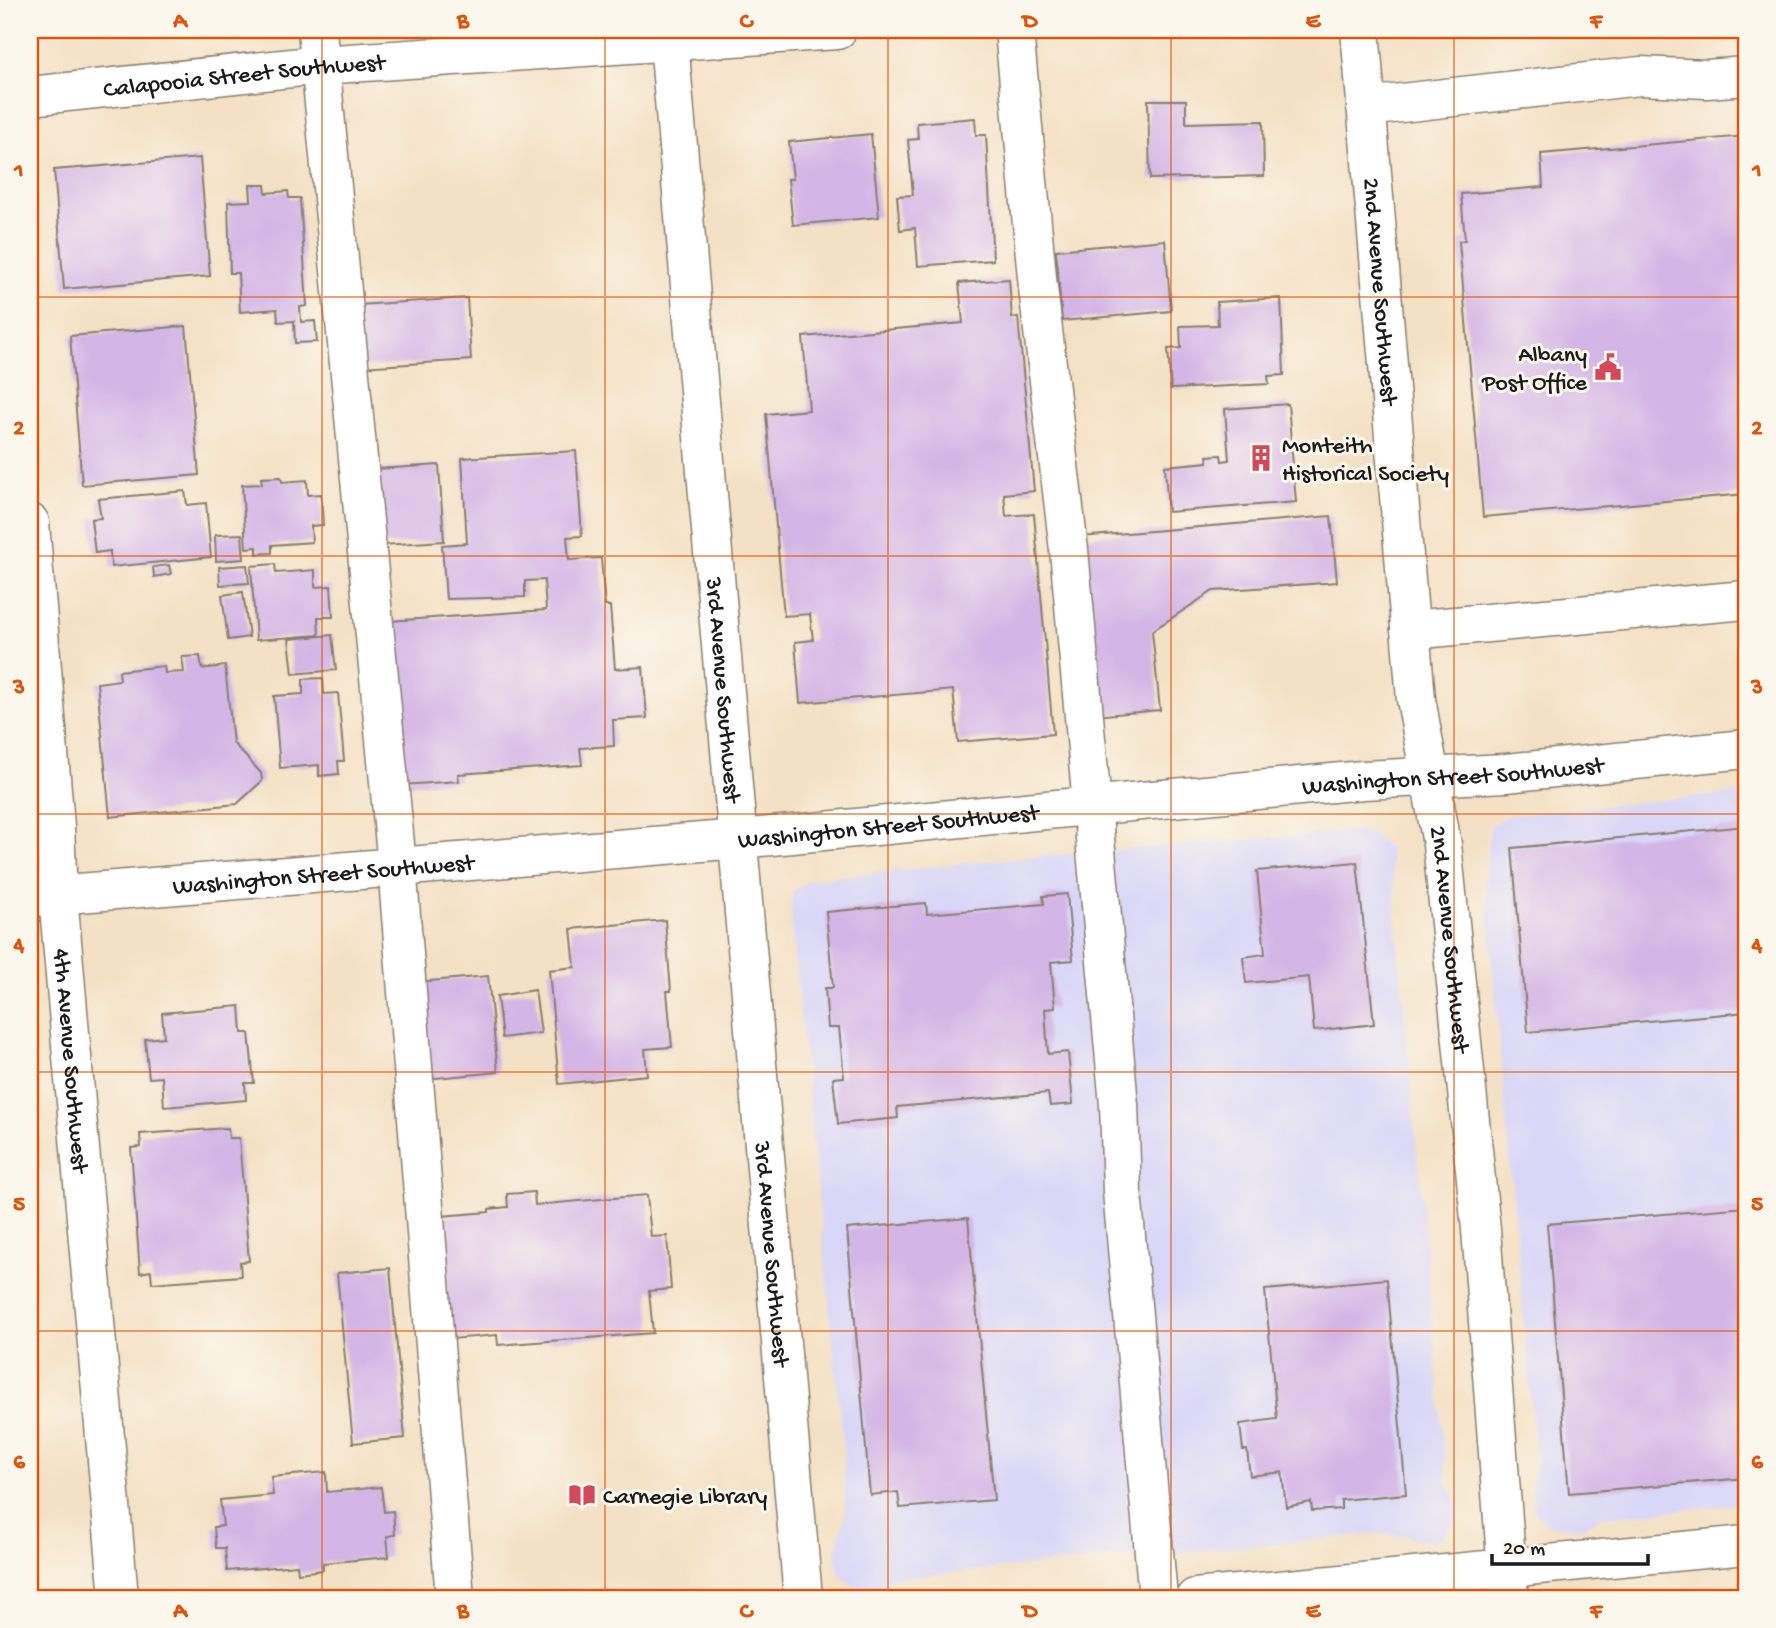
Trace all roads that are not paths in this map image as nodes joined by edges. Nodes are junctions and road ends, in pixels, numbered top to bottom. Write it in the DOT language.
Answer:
graph roads {
  1 [pos="837,30"];
  2 [pos="1014,30"];
  3 [pos="1360,30"];
  4 [pos="668,36"];
  5 [pos="318,47"];
  6 [pos="1746,76"];
  7 [pos="30,96"];
  8 [pos="1366,107"];
  9 [pos="30,523"];
  10 [pos="1746,600"];
  11 [pos="1410,630"];
  12 [pos="1746,749"];
  13 [pos="1430,779"];
  14 [pos="1091,807"];
  15 [pos="738,839"];
  16 [pos="397,865"];
  17 [pos="44,896"];
  18 [pos="1746,1545"];
  19 [pos="1507,1582"];
  20 [pos="1350,1590"];
  21 [pos="119,1598"];
  22 [pos="455,1598"];
  23 [pos="803,1598"];
  24 [pos="1158,1598"];
  25 [pos="1208,1598"];
  1 -- 4 [label="street, Calapooia Street Southwest"];
  2 -- 14 [label="street"];
  3 -- 8 [label="street, 2nd Avenue Southwest"];
  4 -- 5 [label="street, Calapooia Street Southwest"];
  4 -- 15 [label="street, 3rd Avenue Southwest"];
  5 -- 7 [label="street, Calapooia Street Southwest"];
  5 -- 16 [label="street"];
  6 -- 8 [label="street"];
  8 -- 11 [label="street, 2nd Avenue Southwest"];
  9 -- 17 [label="street, 4th Avenue Southwest"];
  10 -- 11 [label="street"];
  11 -- 13 [label="street, 2nd Avenue Southwest"];
  12 -- 13 [label="street, Washington Street Southwest"];
  13 -- 14 [label="street, Washington Street Southwest"];
  13 -- 19 [label="street, 2nd Avenue Southwest"];
  14 -- 15 [label="street, Washington Street Southwest"];
  14 -- 24 [label="street"];
  15 -- 16 [label="street, Washington Street Southwest"];
  15 -- 23 [label="street, 3rd Avenue Southwest"];
  16 -- 17 [label="street, Washington Street Southwest"];
  16 -- 22 [label="street"];
  17 -- 21 [label="street, 4th Avenue Southwest"];
  18 -- 19 [label="street"];
  19 -- 20 [label="street"];
  20 -- 25 [label="street"];
}
